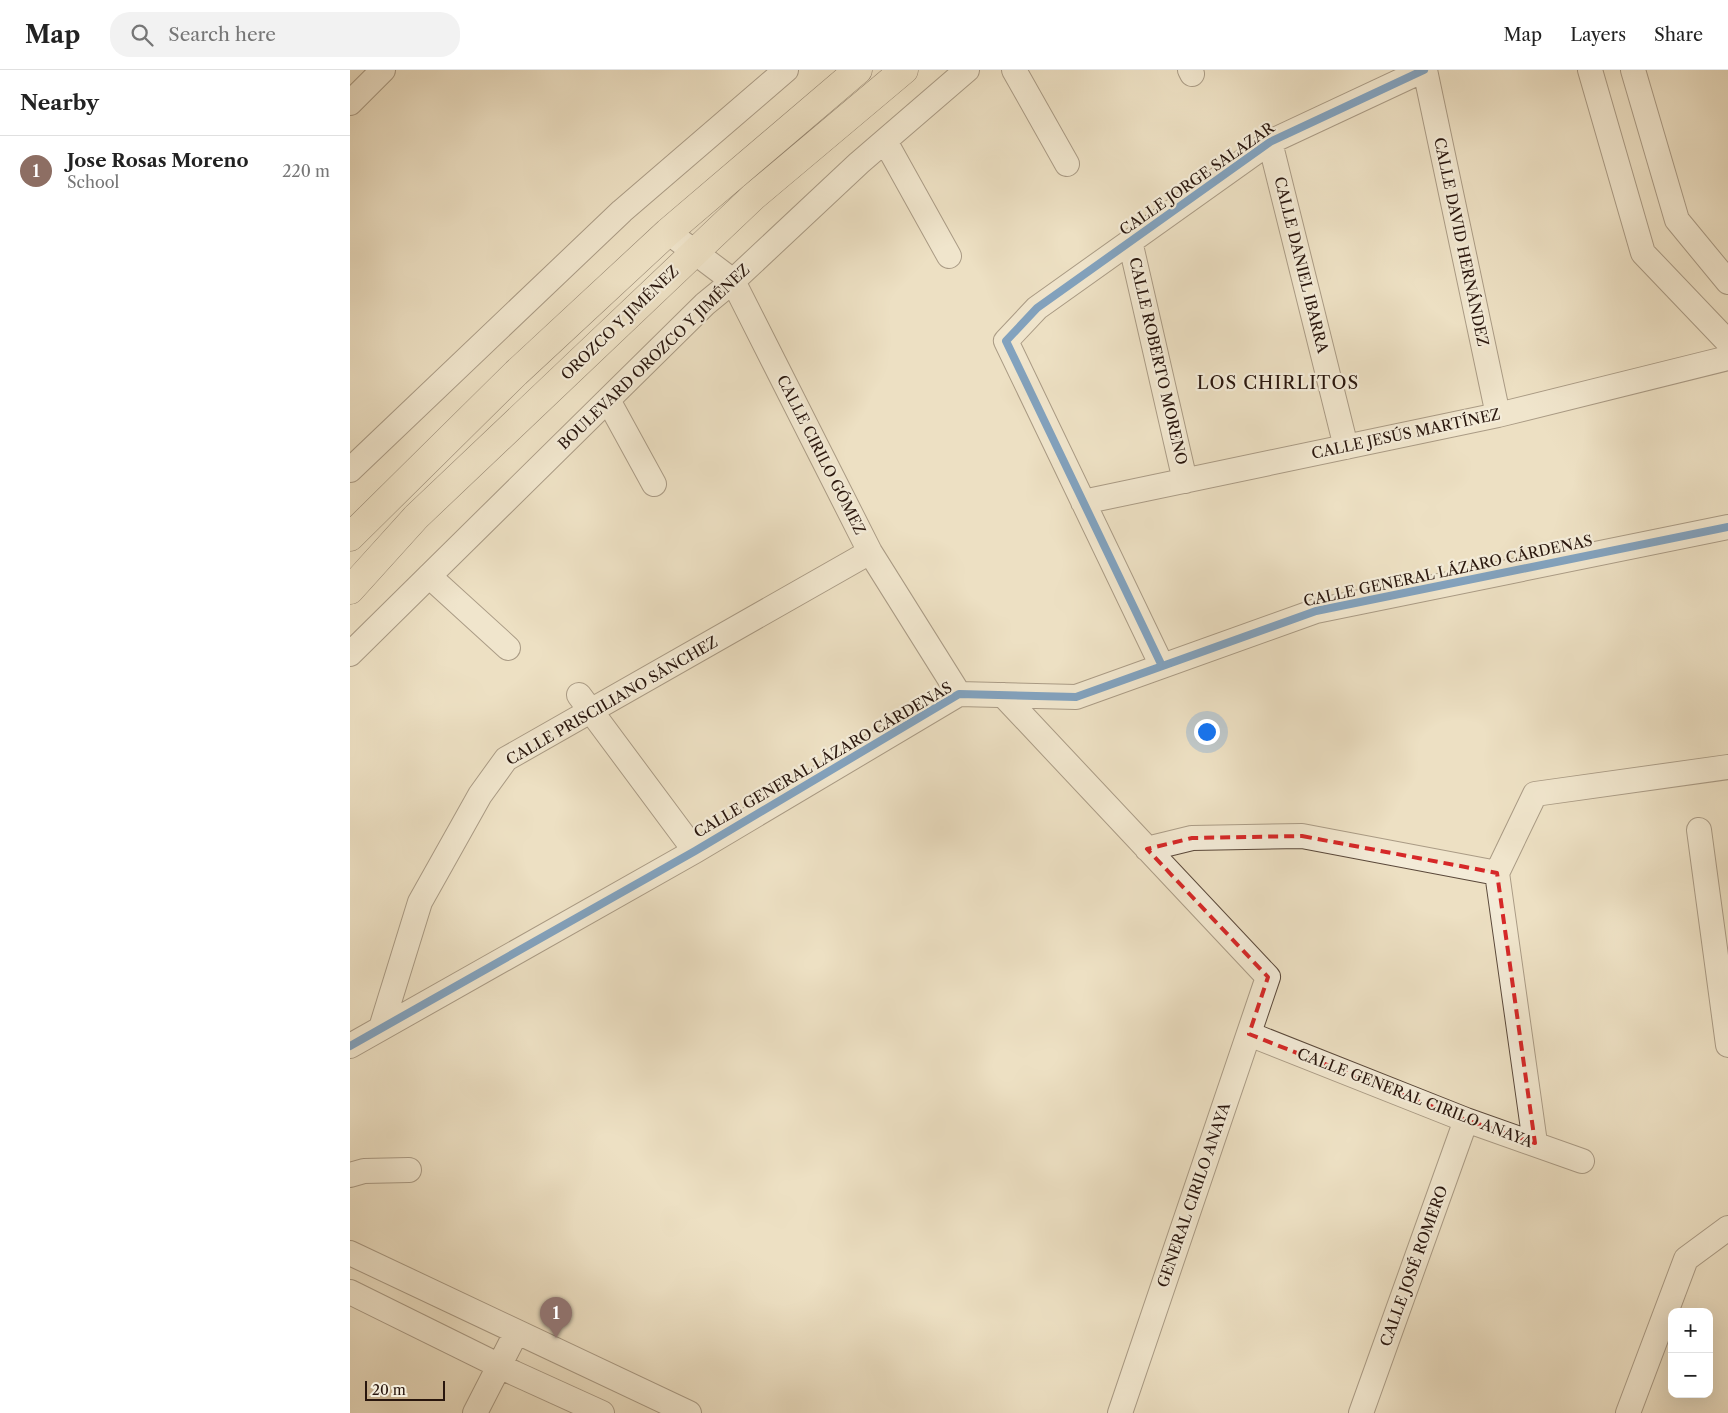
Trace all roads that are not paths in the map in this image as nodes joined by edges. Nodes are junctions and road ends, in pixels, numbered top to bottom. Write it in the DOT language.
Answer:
graph roads {
  1 [pos="383,70"];
  2 [pos="786,70"];
  3 [pos="858,70"];
  4 [pos="904,70"];
  5 [pos="968,70"];
  6 [pos="1014,70"];
  7 [pos="1424,70"];
  8 [pos="1590,70"];
  9 [pos="1633,70"];
  10 [pos="350,103"];
  11 [pos="885,141"];
  12 [pos="1270,142"];
  13 [pos="1067,164"];
  14 [pos="668,232"];
  15 [pos="1130,242"];
  16 [pos="694,253"];
  17 [pos="950,256"];
  18 [pos="733,281"];
  19 [pos="1728,282"];
  20 [pos="1728,342"];
  21 [pos="1728,358"];
  22 [pos="608,400"];
  23 [pos="1498,415"];
  24 [pos="1346,447"];
  25 [pos="350,470"];
  26 [pos="1185,481"];
  27 [pos="654,484"];
  28 [pos="1083,502"];
  29 [pos="1728,527"];
  30 [pos="350,536"];
  31 [pos="870,552"];
  32 [pos="429,576"];
  33 [pos="350,590"];
  34 [pos="508,648"];
  35 [pos="350,654"];
  36 [pos="1162,666"];
  37 [pos="959,694"];
  38 [pos="1002,695"];
  39 [pos="586,703"];
  40 [pos="1728,767"];
  41 [pos="1699,830"];
  42 [pos="1147,849"];
  43 [pos="695,851"];
  44 [pos="1497,873"];
  45 [pos="382,1028"];
  46 [pos="1249,1034"];
  47 [pos="350,1046"];
  48 [pos="1728,1046"];
  49 [pos="1466,1120"];
  50 [pos="1536,1143"];
  51 [pos="1582,1161"];
  52 [pos="409,1170"];
  53 [pos="350,1175"];
  54 [pos="1728,1228"];
  55 [pos="350,1253"];
  56 [pos="350,1292"];
  57 [pos="516,1333"];
  58 [pos="498,1366"];
  59 [pos="475,1413"];
  60 [pos="602,1413"];
  61 [pos="689,1413"];
  62 [pos="1120,1413"];
  63 [pos="1361,1413"];
  64 [pos="1628,1413"];
  1 -- 10 [label="street"];
  2 -- 25 [label="street"];
  3 -- 14 [label="highway"];
  4 -- 16 [label="highway, OROZCO Y JIMÉNEZ"];
  5 -- 11 [label="street, BOULEVARD OROZCO Y JIMÉNEZ"];
  6 -- 13 [label="street"];
  7 -- 12 [label="street, CALLE JORGE SALAZAR"];
  7 -- 23 [label="street, CALLE DAVID HERNÁNDEZ"];
  8 -- 20 [label="street"];
  9 -- 19 [label="street"];
  11 -- 17 [label="street"];
  11 -- 18 [label="street, BOULEVARD OROZCO Y JIMÉNEZ"];
  12 -- 15 [label="street, CALLE JORGE SALAZAR"];
  12 -- 24 [label="street, CALLE DANIEL IBARRA"];
  14 -- 16 [label="street, CALLE CIRILO GÓMEZ"];
  14 -- 30 [label="highway"];
  15 -- 26 [label="street, CALLE ROBERTO MORENO"];
  15 -- 28 [label="street, CALLE JORGE SALAZAR"];
  16 -- 18 [label="street, CALLE CIRILO GÓMEZ"];
  16 -- 33 [label="highway, OROZCO Y JIMÉNEZ"];
  18 -- 22 [label="street, BOULEVARD OROZCO Y JIMÉNEZ"];
  18 -- 31 [label="street, CALLE CIRILO GÓMEZ"];
  21 -- 23 [label="street, CALLE JESÚS MARTÍNEZ"];
  22 -- 27 [label="street"];
  22 -- 32 [label="street, BOULEVARD OROZCO Y JIMÉNEZ"];
  23 -- 24 [label="street, CALLE JESÚS MARTÍNEZ"];
  24 -- 26 [label="street, CALLE JESÚS MARTÍNEZ"];
  26 -- 28 [label="street, CALLE JESÚS MARTÍNEZ"];
  28 -- 36 [label="street"];
  29 -- 36 [label="street, CALLE GENERAL LÁZARO CÁRDENAS"];
  31 -- 37 [label="street, CALLE CIRILO GÓMEZ"];
  31 -- 39 [label="street, CALLE PRISCILIANO SÁNCHEZ"];
  32 -- 34 [label="street"];
  32 -- 35 [label="street, BOULEVARD OROZCO Y JIMÉNEZ"];
  36 -- 38 [label="street, CALLE GENERAL LÁZARO CÁRDENAS"];
  37 -- 38 [label="street, CALLE GENERAL LÁZARO CÁRDENAS"];
  37 -- 43 [label="street, CALLE GENERAL LÁZARO CÁRDENAS"];
  38 -- 42 [label="street"];
  39 -- 43 [label="street"];
  39 -- 45 [label="street, CALLE PRISCILIANO SÁNCHEZ"];
  40 -- 44 [label="street"];
  41 -- 48 [label="street"];
  42 -- 44 [label="street"];
  42 -- 46 [label="street, GENERAL CIRILO ANAYA"];
  43 -- 45 [label="street, CALLE GENERAL LÁZARO CÁRDENAS"];
  44 -- 50 [label="street"];
  45 -- 47 [label="street, CALLE GENERAL LÁZARO CÁRDENAS"];
  46 -- 49 [label="street, CALLE GENERAL CIRILO ANAYA"];
  46 -- 62 [label="street, GENERAL CIRILO ANAYA"];
  49 -- 50 [label="street, CALLE GENERAL CIRILO ANAYA"];
  49 -- 63 [label="street, CALLE JOSÉ ROMERO"];
  50 -- 51 [label="street, CALLE GENERAL CIRILO ANAYA"];
  52 -- 53 [label="street"];
  54 -- 64 [label="street"];
  55 -- 57 [label="street"];
  56 -- 58 [label="street"];
  57 -- 58 [label="street"];
  57 -- 61 [label="street"];
  58 -- 59 [label="street"];
  58 -- 60 [label="street"];
}
